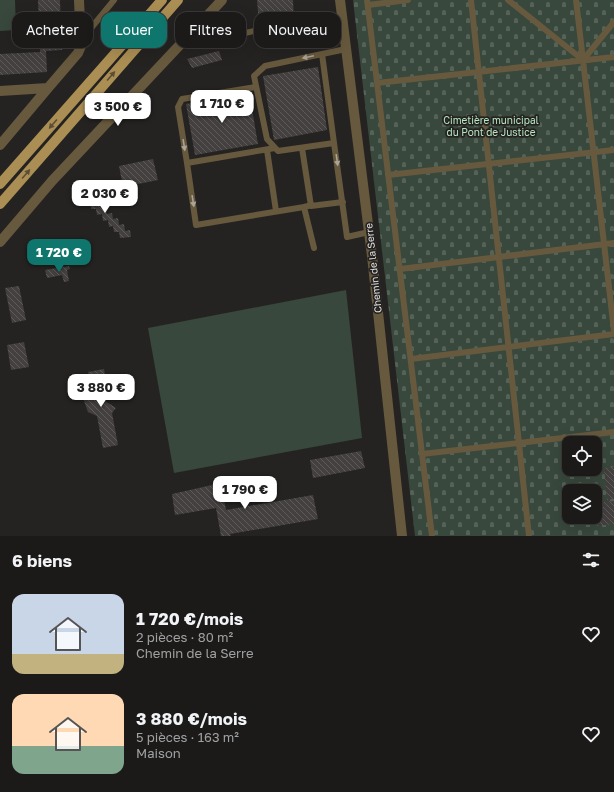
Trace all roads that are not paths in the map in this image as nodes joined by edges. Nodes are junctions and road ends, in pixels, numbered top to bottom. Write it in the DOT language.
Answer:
graph roads {
  1 [pos="79,0"];
  2 [pos="114,0"];
  3 [pos="162,0"];
  4 [pos="178,0"];
  5 [pos="222,0"];
  6 [pos="340,0"];
  7 [pos="408,0"];
  8 [pos="471,0"];
  9 [pos="508,0"];
  10 [pos="576,0"];
  11 [pos="367,3"];
  12 [pos="79,12"];
  13 [pos="211,12"];
  14 [pos="614,22"];
  15 [pos="93,26"];
  16 [pos="80,48"];
  17 [pos="176,48"];
  18 [pos="346,49"];
  19 [pos="322,54"];
  20 [pos="614,57"];
  21 [pos="583,60"];
  22 [pos="480,72"];
  23 [pos="377,83"];
  24 [pos="256,87"];
  25 [pos="48,88"];
  26 [pos="0,91"];
  27 [pos="334,143"];
  28 [pos="0,145"];
  29 [pos="275,148"];
  30 [pos="302,148"];
  31 [pos="267,150"];
  32 [pos="614,150"];
  33 [pos="593,152"];
  34 [pos="187,163"];
  35 [pos="489,164"];
  36 [pos="388,175"];
  37 [pos="0,184"];
  38 [pos="342,202"];
  39 [pos="0,204"];
  40 [pos="311,206"];
  41 [pos="304,207"];
  42 [pos="276,211"];
  43 [pos="369,232"];
  44 [pos="0,242"];
  45 [pos="614,243"];
  46 [pos="604,244"];
  47 [pos="314,248"];
  48 [pos="499,257"];
  49 [pos="400,269"];
  50 [pos="614,333"];
  51 [pos="509,348"];
  52 [pos="411,360"];
  53 [pos="614,432"];
  54 [pos="519,443"];
  55 [pos="422,454"];
  56 [pos="402,536"];
  57 [pos="432,536"];
  58 [pos="529,536"];
  1 -- 12 [label="street"];
  2 -- 15 [label="lane"];
  3 -- 37 [label="main road, one-way"];
  39 -- 4 [label="main road, one-way"];
  5 -- 13 [label="street"];
  6 -- 18 [label="street, Chemin de la Serre"];
  7 -- 11 [label="lane"];
  8 -- 22 [label="lane"];
  9 -- 21 [label="lane"];
  10 -- 21 [label="lane"];
  11 -- 23 [label="lane"];
  14 -- 21 [label="lane"];
  16 -- 25 [label="street"];
  17 -- 44 [label="street"];
  18 -- 19 [label="lane"];
  18 -- 43 [label="street, Chemin de la Serre"];
  19 -- 24 [label="lane, one-way"];
  19 -- 27 [label="lane"];
  20 -- 21 [label="lane"];
  21 -- 22 [label="lane"];
  21 -- 33 [label="lane"];
  22 -- 23 [label="lane"];
  22 -- 35 [label="lane"];
  23 -- 36 [label="lane"];
  24 -- 29 [label="lane"];
  24 -- 34 [label="lane, one-way"];
  25 -- 26 [label="street"];
  25 -- 28 [label="street"];
  27 -- 30 [label="lane"];
  27 -- 38 [label="lane, one-way"];
  29 -- 30 [label="lane"];
  29 -- 31 [label="lane"];
  30 -- 40 [label="lane"];
  31 -- 34 [label="lane"];
  31 -- 42 [label="lane"];
  32 -- 33 [label="lane"];
  33 -- 35 [label="lane"];
  33 -- 46 [label="lane"];
  34 -- 42 [label="lane, one-way"];
  35 -- 36 [label="lane"];
  35 -- 48 [label="lane"];
  36 -- 49 [label="lane"];
  38 -- 40 [label="lane"];
  38 -- 43 [label="lane"];
  40 -- 41 [label="lane"];
  41 -- 42 [label="lane"];
  41 -- 47 [label="lane"];
  43 -- 56 [label="street, Chemin de la Serre"];
  45 -- 46 [label="lane"];
  46 -- 48 [label="lane"];
  46 -- 50 [label="lane"];
  48 -- 49 [label="lane"];
  48 -- 51 [label="lane"];
  49 -- 52 [label="lane"];
  50 -- 51 [label="lane"];
  51 -- 52 [label="lane"];
  51 -- 54 [label="lane"];
  52 -- 55 [label="lane"];
  53 -- 54 [label="lane"];
  54 -- 55 [label="lane"];
  54 -- 58 [label="lane"];
  55 -- 57 [label="lane"];
}
